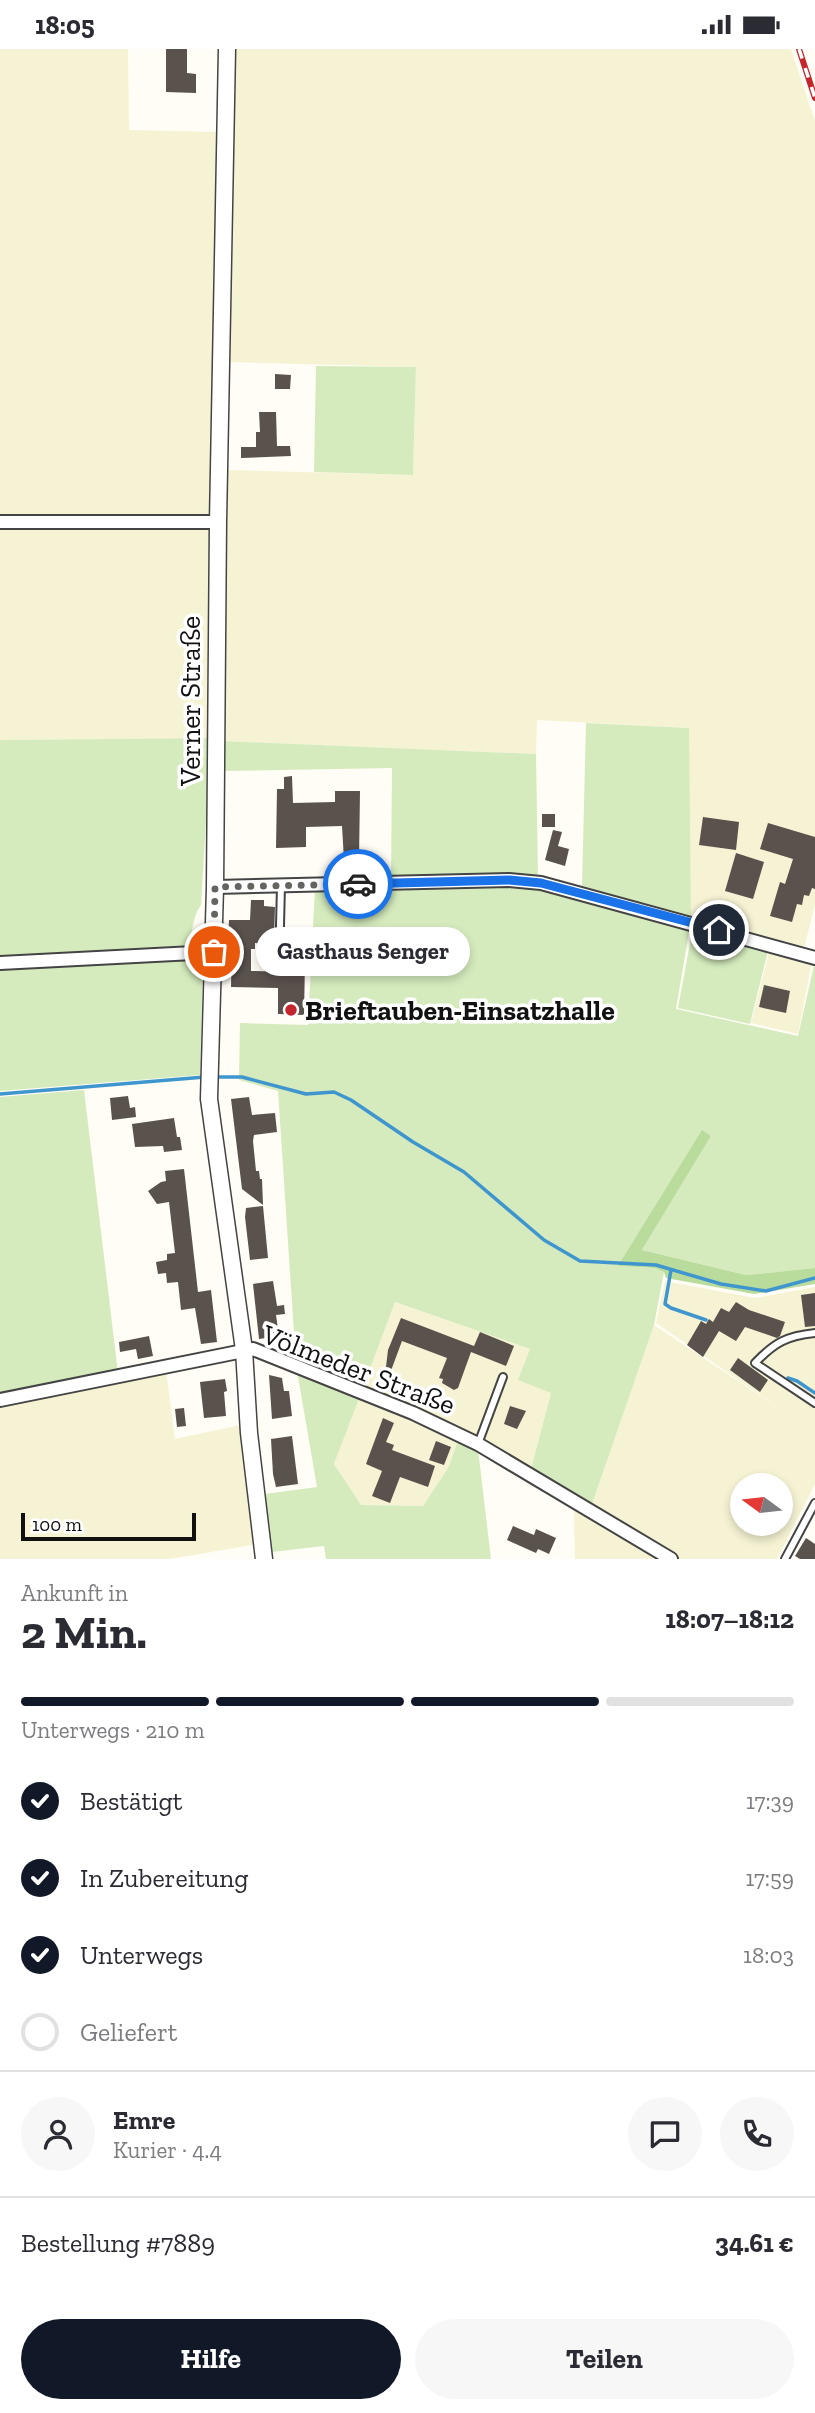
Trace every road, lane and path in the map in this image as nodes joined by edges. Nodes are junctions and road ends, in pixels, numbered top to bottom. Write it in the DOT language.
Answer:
graph roads {
  1 [pos="227,49"];
  2 [pos="218,522"];
  3 [pos="0,523"];
  4 [pos="281,885"];
  5 [pos="215,887"];
  6 [pos="214,952"];
  7 [pos="815,958"];
  8 [pos="0,963"];
  9 [pos="279,966"];
  10 [pos="815,1333"];
  11 [pos="244,1350"];
  12 [pos="503,1377"];
  13 [pos="0,1400"];
  14 [pos="815,1403"];
  15 [pos="478,1444"];
  16 [pos="815,1503"];
  17 [pos="264,1559"];
  18 [pos="671,1559"];
  19 [pos="785,1559"];
  1 -- 2 [label="street, Verner Straße"];
  2 -- 3 [label="street"];
  2 -- 5 [label="street, Verner Straße"];
  4 -- 5 [label="street"];
  4 -- 7 [label="street"];
  4 -- 9 [label="lane"];
  5 -- 6 [label="street, Verner Straße"];
  6 -- 8 [label="street"];
  6 -- 11 [label="street, Verner Straße"];
  10 -- 14 [label="lane"];
  11 -- 13 [label="street, Völmeder Straße"];
  11 -- 15 [label="street, Völmeder Straße"];
  11 -- 17 [label="street, Verner Straße"];
  12 -- 15 [label="lane"];
  15 -- 18 [label="street, Völmeder Straße"];
  16 -- 19 [label="lane"];
}
